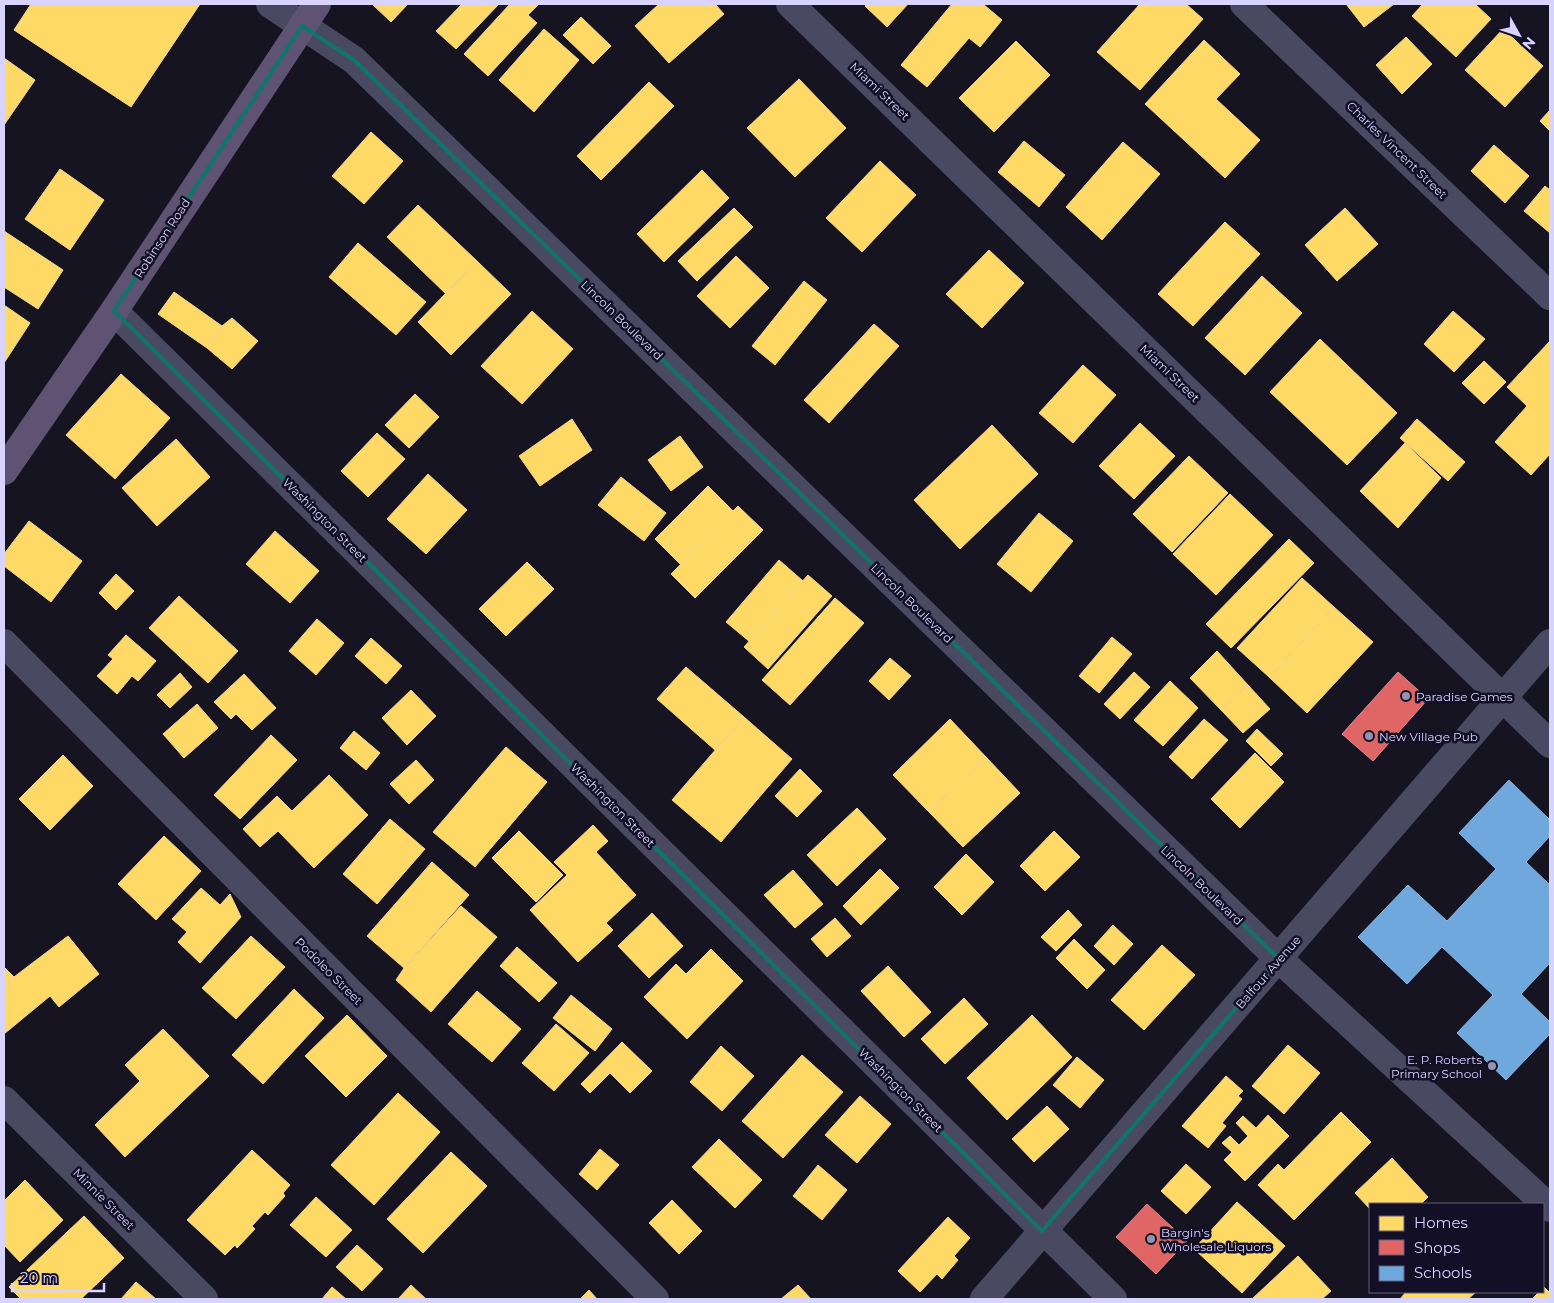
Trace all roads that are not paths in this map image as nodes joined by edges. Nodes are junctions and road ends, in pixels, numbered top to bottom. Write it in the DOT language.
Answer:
graph roads {
  1 [pos="270,4"];
  2 [pos="317,4"];
  3 [pos="790,4"];
  4 [pos="1244,4"];
  5 [pos="302,26"];
  6 [pos="1550,296"];
  7 [pos="114,310"];
  8 [pos="4,472"];
  9 [pos="4,643"];
  10 [pos="1550,643"];
  11 [pos="1504,698"];
  12 [pos="1550,744"];
  13 [pos="1278,959"];
  14 [pos="4,1100"];
  15 [pos="1550,1208"];
  16 [pos="1042,1231"];
  17 [pos="204,1299"];
  18 [pos="655,1299"];
  19 [pos="984,1299"];
  20 [pos="1113,1299"];
  1 -- 5 [label="street, Lincoln Boulevard"];
  2 -- 5 [label="main road, Robinson Road"];
  3 -- 11 [label="street, Miami Street"];
  4 -- 6 [label="street, Charles Vincent Street"];
  5 -- 7 [label="main road, Robinson Road"];
  5 -- 13 [label="street, Lincoln Boulevard"];
  7 -- 8 [label="main road, Robinson Road"];
  7 -- 16 [label="street, Washington Street"];
  9 -- 18 [label="street, Podoleo Street"];
  10 -- 11 [label="street, Balfour Avenue"];
  11 -- 12 [label="street, Miami Street"];
  11 -- 13 [label="street, Balfour Avenue"];
  13 -- 15 [label="street, Lincoln Boulevard"];
  13 -- 16 [label="street, Balfour Avenue"];
  14 -- 17 [label="street, Minnie Street"];
  16 -- 19 [label="street, Balfour Avenue"];
  16 -- 20 [label="street, Washington Street"];
}
